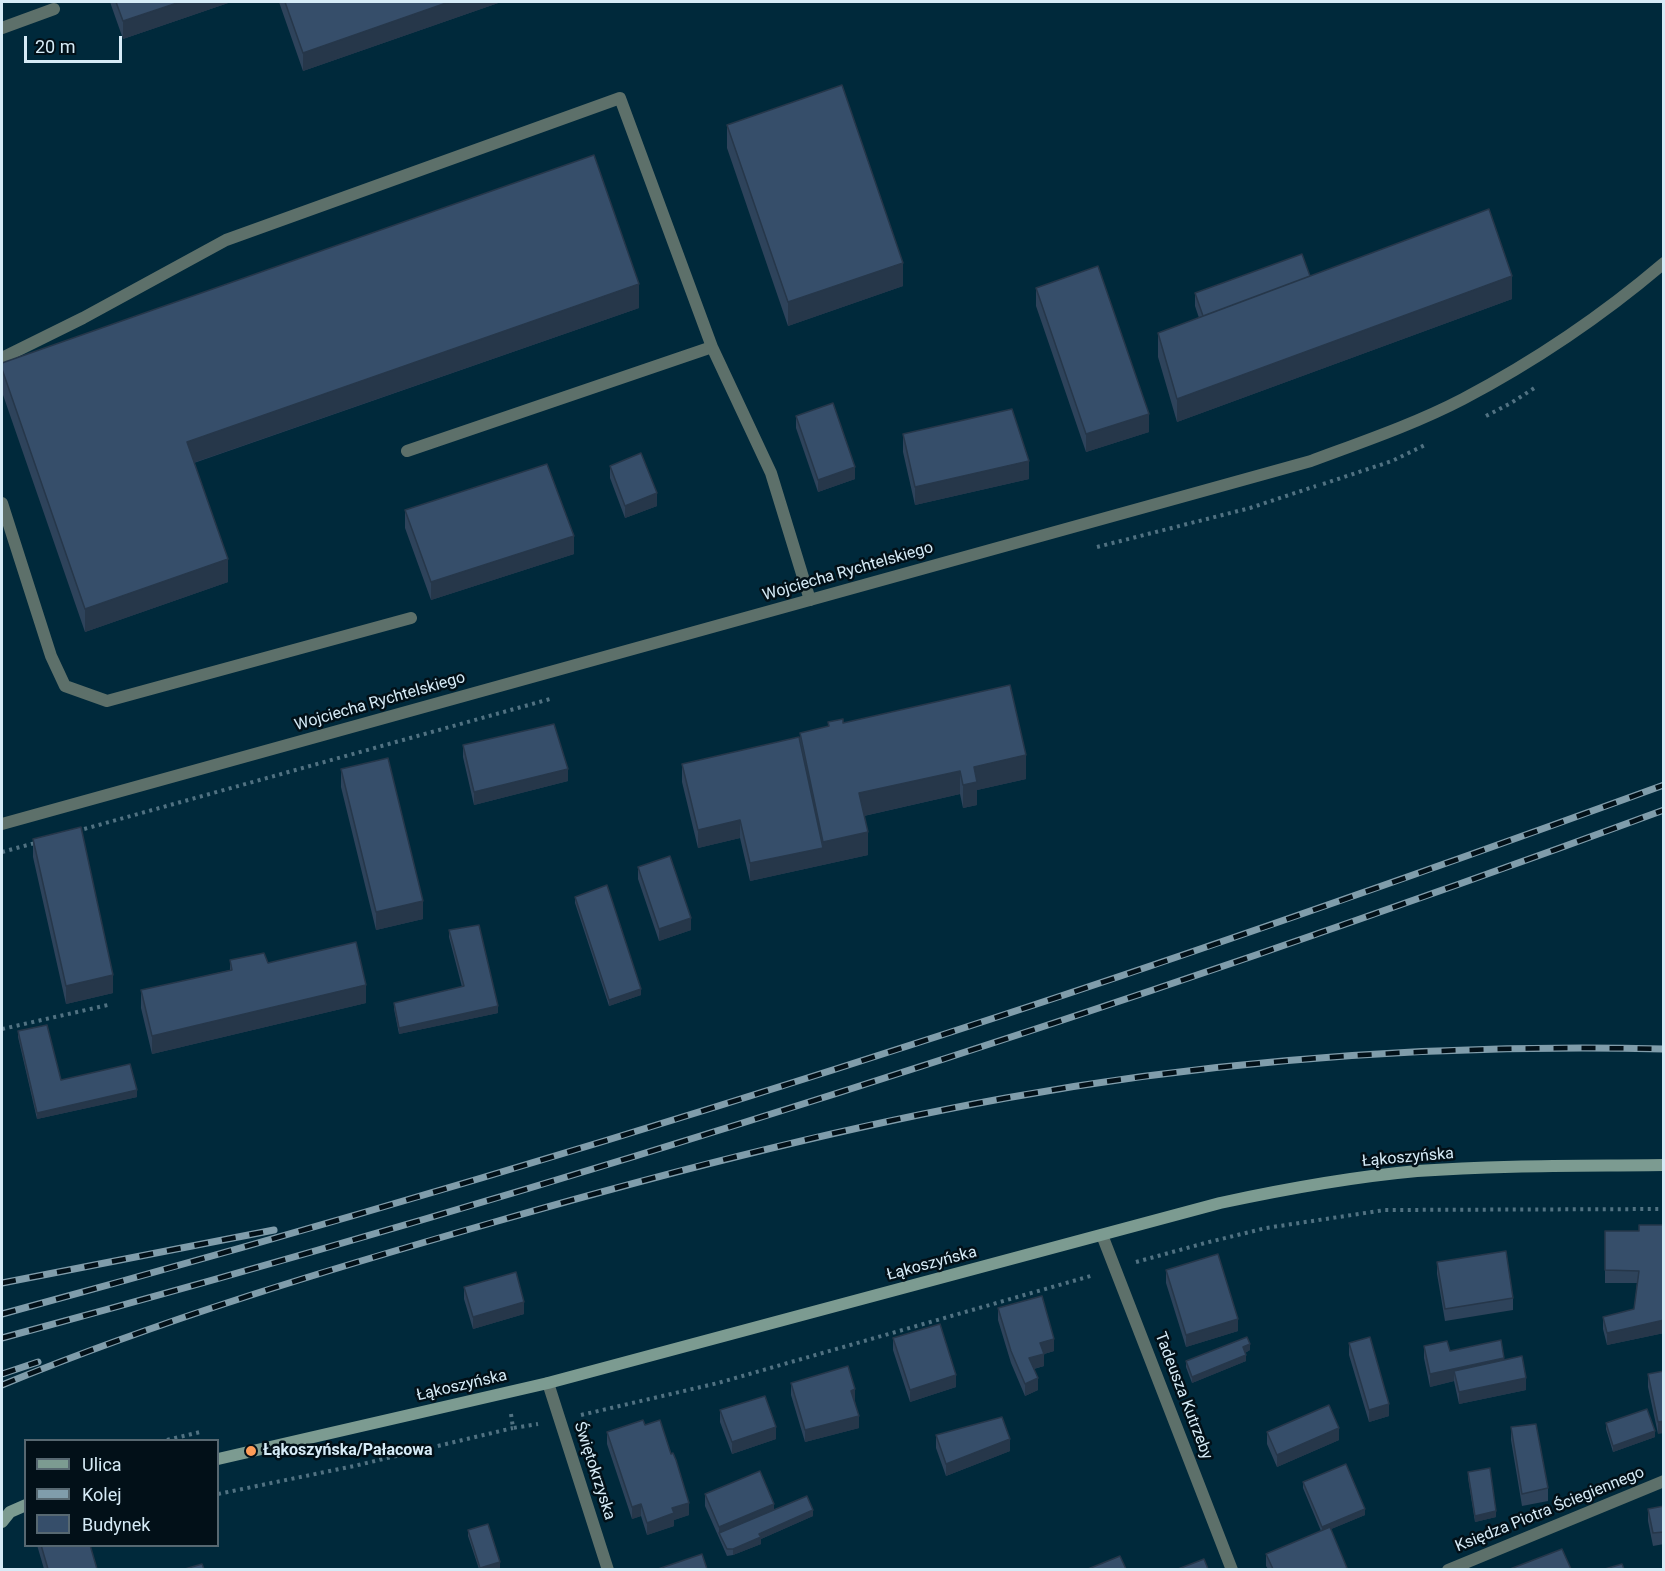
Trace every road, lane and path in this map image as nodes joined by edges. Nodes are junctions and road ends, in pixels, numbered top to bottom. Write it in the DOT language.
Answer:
graph roads {
  1 [pos="54,9"];
  2 [pos="2,28"];
  3 [pos="1664,262"];
  4 [pos="712,346"];
  5 [pos="2,358"];
  6 [pos="407,451"];
  7 [pos="2,503"];
  8 [pos="810,600"];
  9 [pos="411,618"];
  10 [pos="2,824"];
  11 [pos="108,1005"];
  12 [pos="2,1029"];
  13 [pos="1664,1165"];
  14 [pos="1664,1209"];
  15 [pos="1102,1235"];
  16 [pos="1115,1268"];
  17 [pos="548,1383"];
  18 [pos="506,1392"];
  19 [pos="560,1419"];
  20 [pos="513,1428"];
  21 [pos="200,1432"];
  22 [pos="170,1439"];
  23 [pos="219,1459"];
  24 [pos="1664,1481"];
  25 [pos="219,1494"];
  26 [pos="24,1506"];
  27 [pos="2,1522"];
  28 [pos="608,1569"];
  29 [pos="1232,1569"];
  30 [pos="1448,1569"];
  1 -- 2 [label="street"];
  3 -- 8 [label="street, Wojciecha Rychtelskiego"];
  4 -- 5 [label="street"];
  4 -- 6 [label="street"];
  4 -- 8 [label="street"];
  7 -- 9 [label="street"];
  8 -- 10 [label="street, Wojciecha Rychtelskiego"];
  11 -- 12 [label="path"];
  13 -- 15 [label="street, Łąkoszyńska"];
  14 -- 16 [label="path"];
  15 -- 16 [label="street, Tadeusza Kutrzeby"];
  15 -- 17 [label="street, Łąkoszyńska"];
  16 -- 19 [label="path"];
  16 -- 29 [label="street, Tadeusza Kutrzeby"];
  17 -- 18 [label="street, Łąkoszyńska"];
  17 -- 19 [label="street, Świętokrzyska"];
  18 -- 20 [label="path"];
  18 -- 23 [label="street, Łąkoszyńska"];
  19 -- 20 [label="path"];
  19 -- 28 [label="street, Świętokrzyska"];
  20 -- 25 [label="path"];
  21 -- 22 [label="path"];
  24 -- 30 [label="street, Księdza Piotra Ściegiennego"];
  26 -- 27 [label="street"];
}
